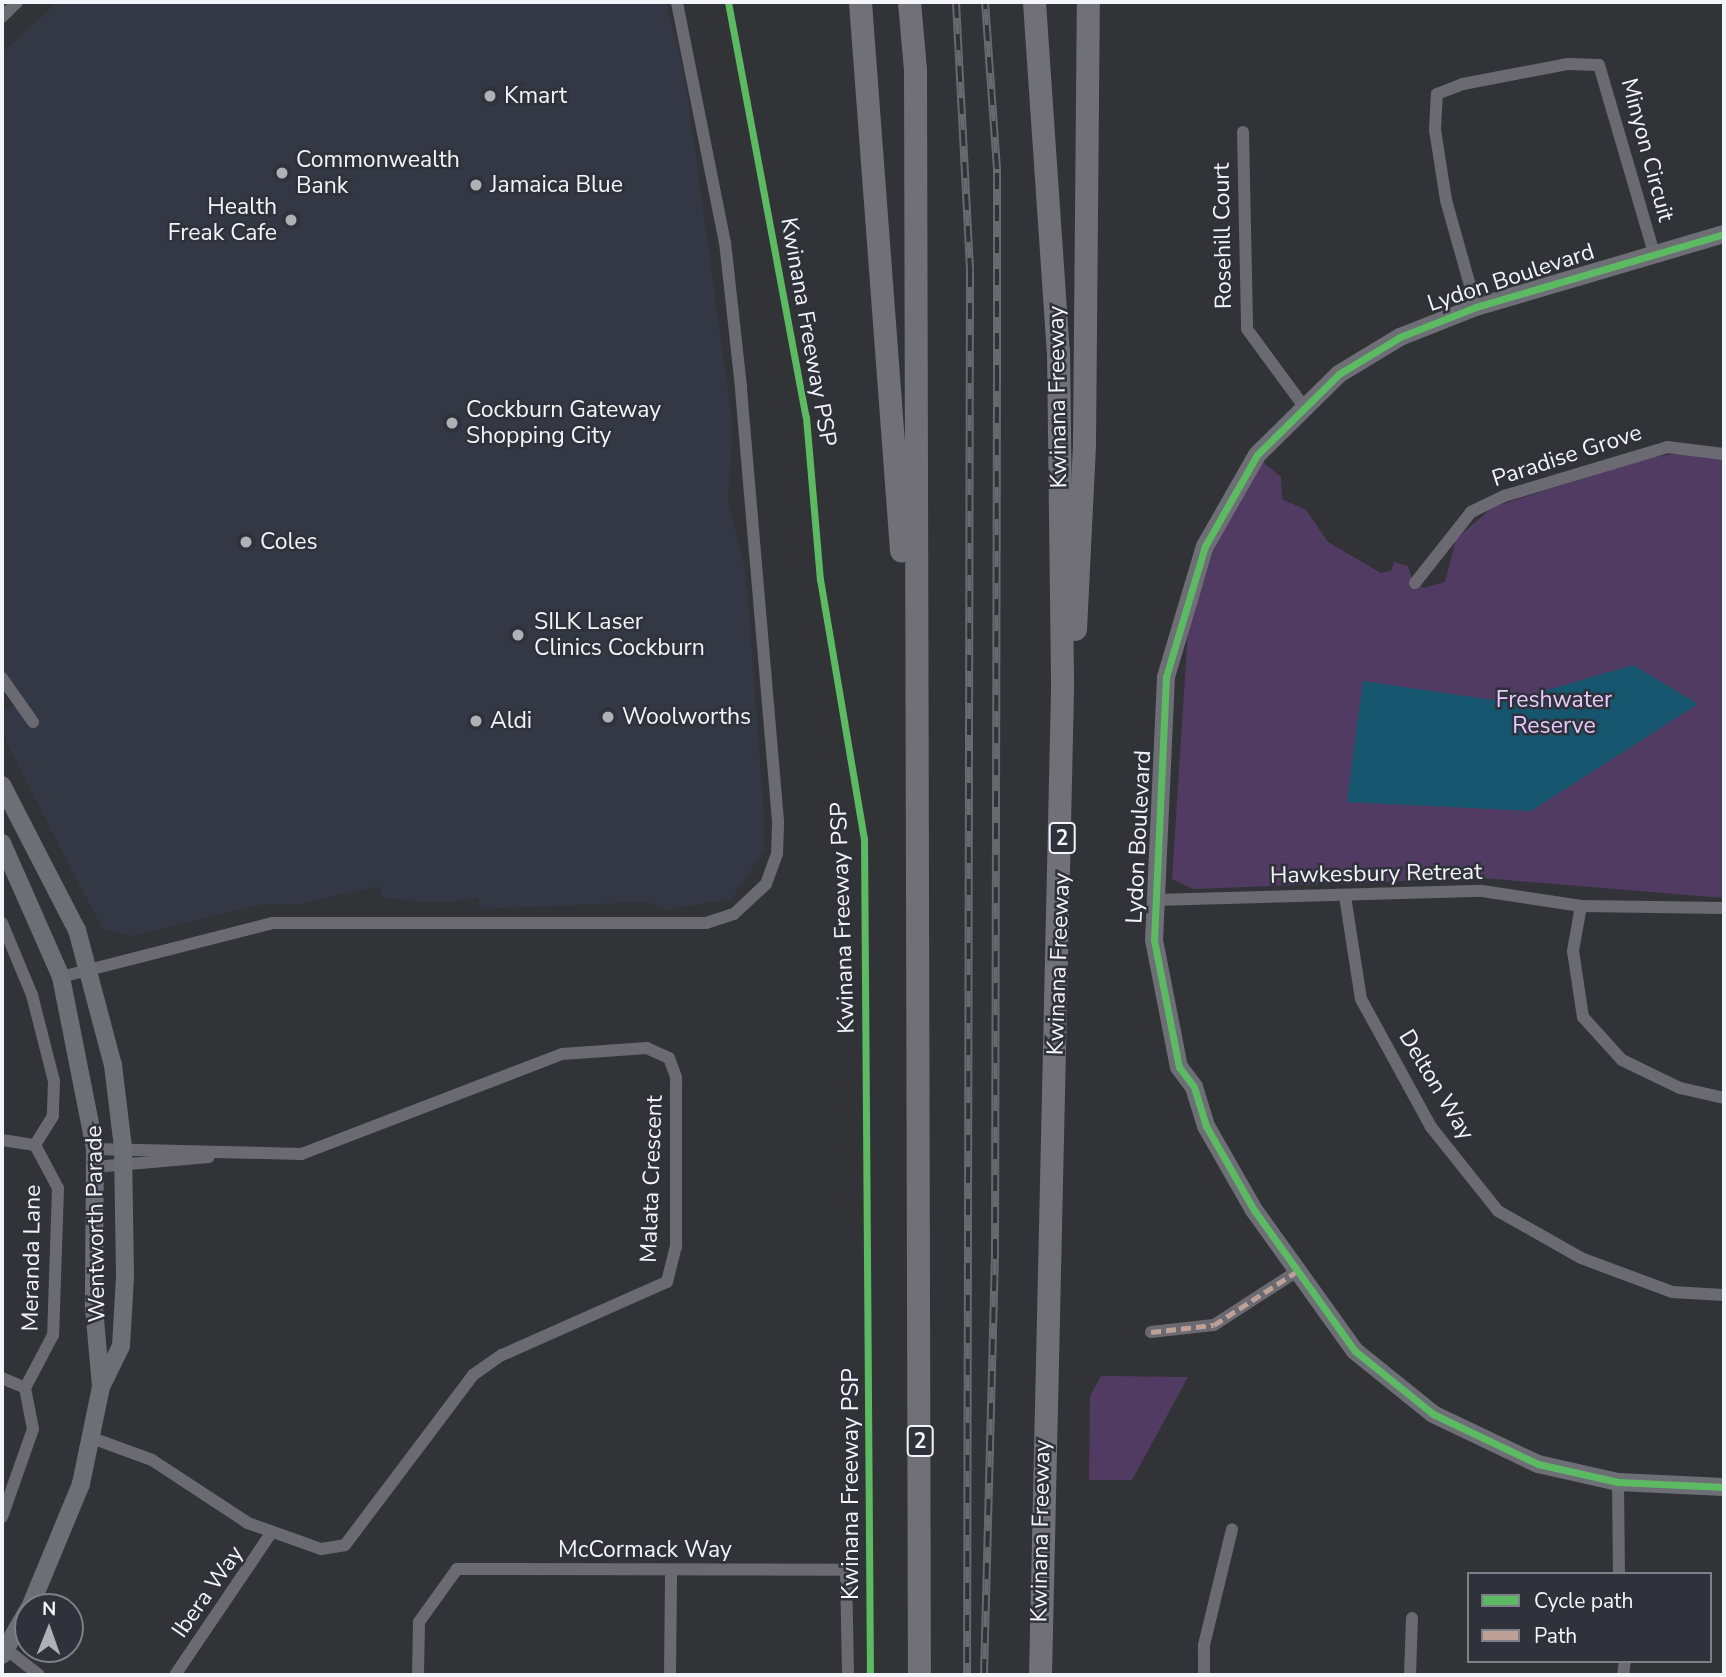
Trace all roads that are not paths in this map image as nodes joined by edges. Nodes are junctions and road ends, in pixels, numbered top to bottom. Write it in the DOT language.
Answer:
graph roads {
  1 [pos="17,2"];
  2 [pos="677,2"];
  3 [pos="860,2"];
  4 [pos="909,2"];
  5 [pos="1034,2"];
  6 [pos="1088,2"];
  7 [pos="2,17"];
  8 [pos="1243,132"];
  9 [pos="1724,234"];
  10 [pos="1654,254"];
  11 [pos="1476,307"];
  12 [pos="1302,404"];
  13 [pos="1724,454"];
  14 [pos="1415,583"];
  15 [pos="912,664"];
  16 [pos="2,678"];
  17 [pos="1062,690"];
  18 [pos="33,722"];
  19 [pos="2,785"];
  20 [pos="2,844"];
  21 [pos="1345,896"];
  22 [pos="1154,900"];
  23 [pos="1581,906"];
  24 [pos="1724,908"];
  25 [pos="2,923"];
  26 [pos="90,968"];
  27 [pos="61,977"];
  28 [pos="1724,1098"];
  29 [pos="2,1140"];
  30 [pos="35,1145"];
  31 [pos="123,1157"];
  32 [pos="95,1158"];
  33 [pos="1296,1272"];
  34 [pos="1724,1295"];
  35 [pos="1150,1332"];
  36 [pos="2,1378"];
  37 [pos="101,1387"];
  38 [pos="25,1388"];
  39 [pos="92,1438"];
  40 [pos="1618,1482"];
  41 [pos="1724,1487"];
  42 [pos="2,1517"];
  43 [pos="1232,1529"];
  44 [pos="272,1532"];
  45 [pos="671,1572"];
  46 [pos="1619,1572"];
  47 [pos="37,1593"];
  48 [pos="1412,1618"];
  49 [pos="14,1635"];
  50 [pos="4,1652"];
  51 [pos="39,1675"];
  52 [pos="175,1675"];
  53 [pos="418,1675"];
  54 [pos="670,1675"];
  55 [pos="848,1675"];
  56 [pos="919,1675"];
  57 [pos="1040,1675"];
  58 [pos="1204,1675"];
  59 [pos="1410,1675"];
  1 -- 7 [label="street"];
  2 -- 26 [label="street"];
  3 -- 15 [label="highway"];
  4 -- 15 [label="highway, 2"];
  5 -- 17 [label="highway, Kwinana Freeway / 2"];
  6 -- 17 [label="highway"];
  8 -- 12 [label="street, Rosehill Court"];
  9 -- 10 [label="street, Lydon Boulevard"];
  10 -- 11 [label="street, Lydon Boulevard"];
  10 -- 11 [label="street, Minyon Circuit"];
  11 -- 12 [label="street, Lydon Boulevard"];
  12 -- 22 [label="street, Lydon Boulevard"];
  13 -- 14 [label="street, Paradise Grove"];
  15 -- 56 [label="highway, 2"];
  16 -- 18 [label="street"];
  17 -- 57 [label="highway, Kwinana Freeway / 2"];
  19 -- 26 [label="street, Wentworth Parade"];
  20 -- 27 [label="street, Wentworth Parade"];
  21 -- 22 [label="street, Hawkesbury Retreat"];
  21 -- 23 [label="street, Hawkesbury Retreat"];
  21 -- 34 [label="street, Delton Way"];
  22 -- 33 [label="street, Lydon Boulevard"];
  23 -- 24 [label="street, Hawkesbury Retreat"];
  23 -- 28 [label="street"];
  25 -- 30 [label="street"];
  26 -- 27 [label="street"];
  26 -- 31 [label="street, Wentworth Parade"];
  27 -- 32 [label="street, Wentworth Parade"];
  29 -- 30 [label="street"];
  30 -- 38 [label="street, Meranda Lane"];
  31 -- 32 [label="street, Malata Crescent"];
  31 -- 37 [label="street, Wentworth Parade"];
  31 -- 44 [label="street, Malata Crescent"];
  32 -- 37 [label="street, Wentworth Parade"];
  33 -- 35 [label="street"];
  33 -- 40 [label="street, Lydon Boulevard"];
  36 -- 38 [label="street"];
  37 -- 39 [label="street, Wentworth Parade"];
  38 -- 42 [label="street"];
  39 -- 44 [label="street, Malata Crescent"];
  39 -- 47 [label="street, Wentworth Parade"];
  40 -- 41 [label="street, Lydon Boulevard"];
  40 -- 46 [label="street"];
  43 -- 58 [label="street"];
  44 -- 52 [label="street, Ibera Way"];
  45 -- 53 [label="street, McCormack Way"];
  45 -- 54 [label="street"];
  45 -- 55 [label="street, McCormack Way"];
  48 -- 59 [label="street"];
  49 -- 50 [label="street, Wentworth Parade"];
  50 -- 51 [label="street"];
}
